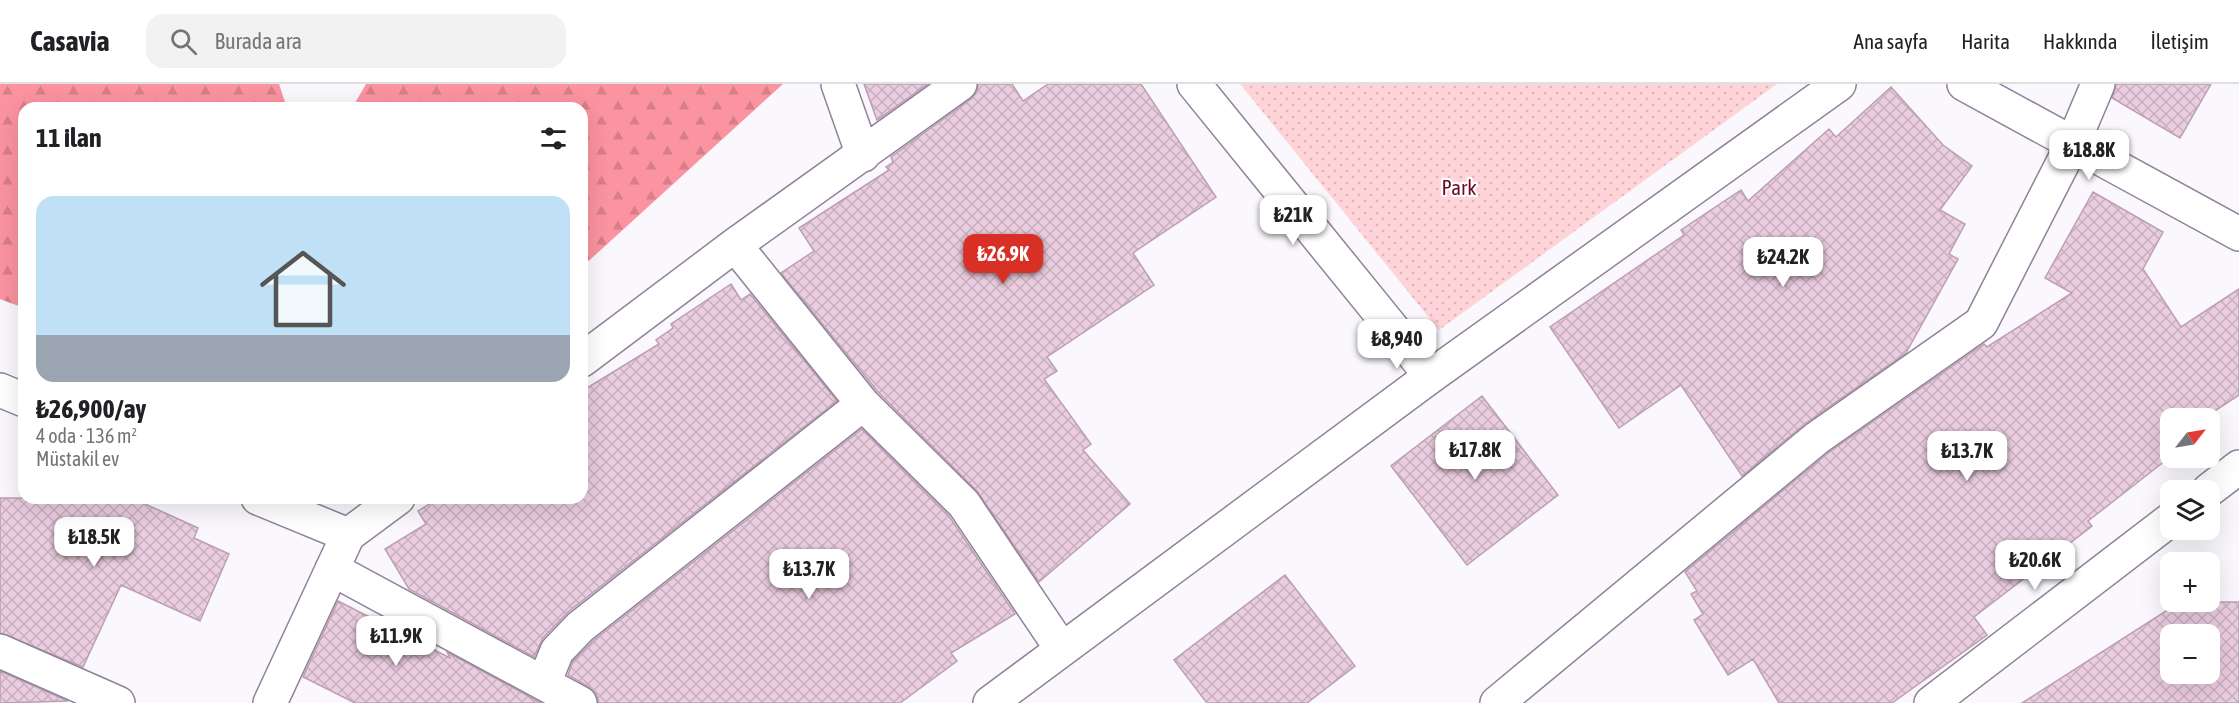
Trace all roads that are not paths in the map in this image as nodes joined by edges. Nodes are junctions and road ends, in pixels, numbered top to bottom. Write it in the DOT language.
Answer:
graph roads {
  1 [pos="838,84"];
  2 [pos="960,84"];
  3 [pos="1194,84"];
  4 [pos="1839,84"];
  5 [pos="1964,84"];
  6 [pos="2098,84"];
  7 [pos="2073,143"];
  8 [pos="863,155"];
  9 [pos="2239,234"];
  10 [pos="735,245"];
  11 [pos="588,355"];
  12 [pos="1431,376"];
  13 [pos="0,390"];
  14 [pos="18,398"];
  15 [pos="863,404"];
  16 [pos="2239,467"];
  17 [pos="2220,482"];
  18 [pos="273,504"];
  19 [pos="390,504"];
  20 [pos="2160,528"];
  21 [pos="348,535"];
  22 [pos="332,569"];
  23 [pos="1061,648"];
  24 [pos="0,651"];
  25 [pos="544,683"];
  26 [pos="118,703"];
  27 [pos="270,703"];
  28 [pos="580,703"];
  29 [pos="990,703"];
  30 [pos="1497,703"];
  31 [pos="1931,703"];
  1 -- 8 [label="street"];
  2 -- 8 [label="street"];
  3 -- 12 [label="street"];
  4 -- 12 [label="street"];
  5 -- 7 [label="street"];
  6 -- 7 [label="street"];
  7 -- 9 [label="street"];
  7 -- 30 [label="street"];
  8 -- 10 [label="street"];
  10 -- 11 [label="street"];
  10 -- 15 [label="street"];
  12 -- 23 [label="street"];
  13 -- 14 [label="street"];
  15 -- 23 [label="street"];
  15 -- 25 [label="street"];
  16 -- 17 [label="street"];
  18 -- 21 [label="street"];
  19 -- 21 [label="street"];
  20 -- 31 [label="street"];
  21 -- 22 [label="street"];
  22 -- 25 [label="street"];
  22 -- 27 [label="street"];
  23 -- 29 [label="street"];
  24 -- 26 [label="street"];
  25 -- 28 [label="street"];
}
